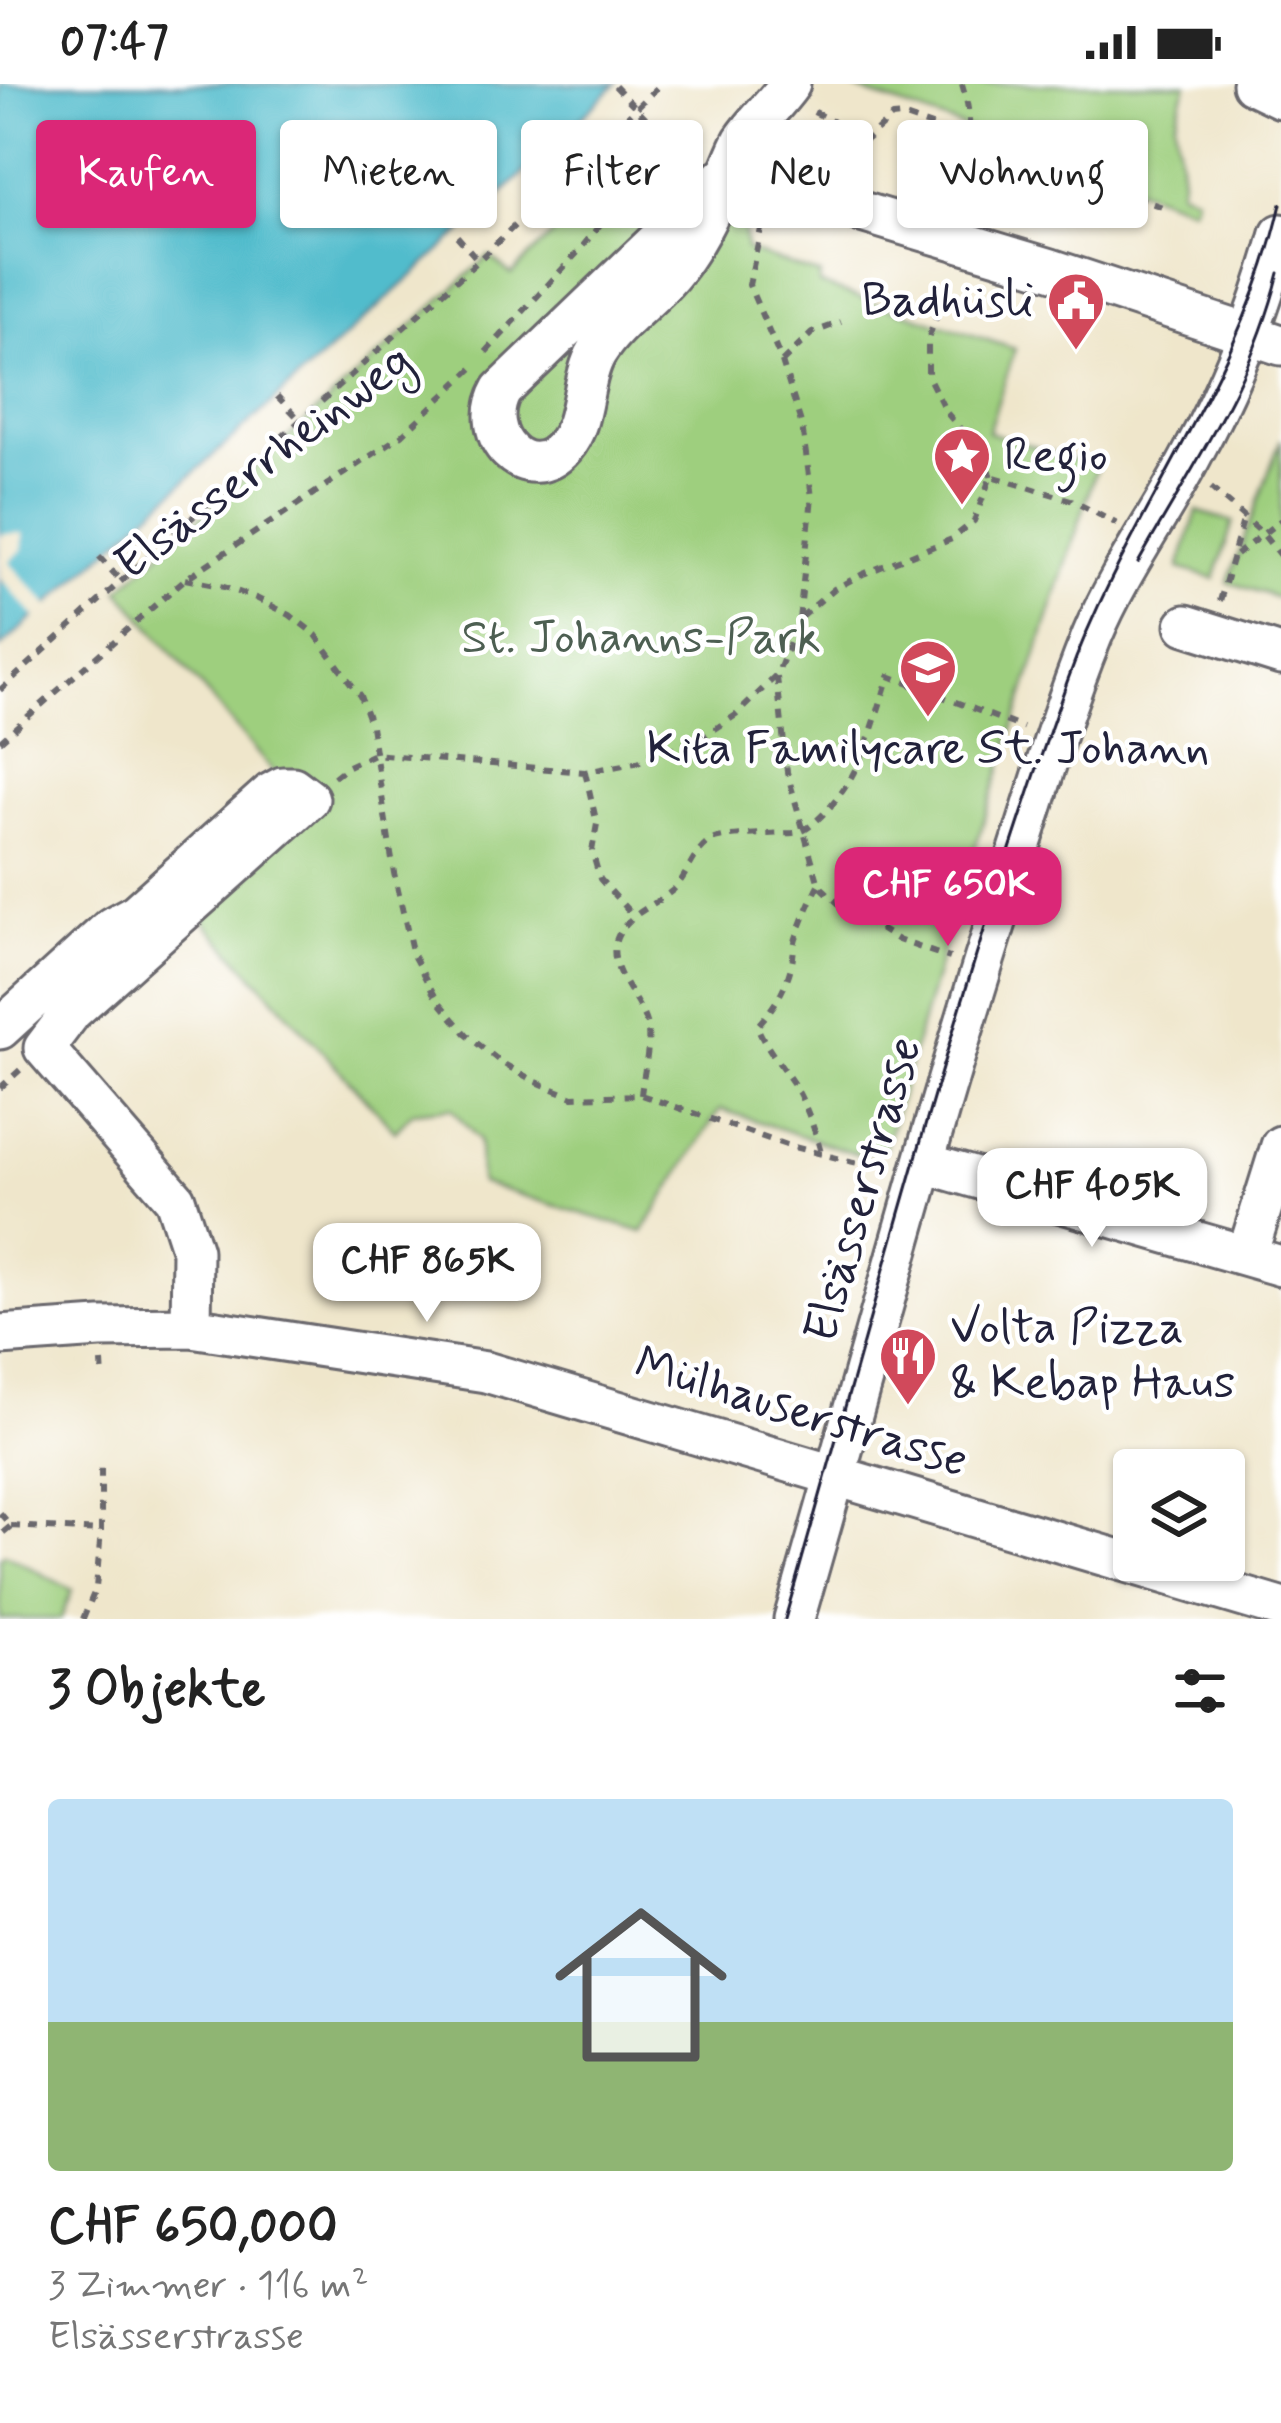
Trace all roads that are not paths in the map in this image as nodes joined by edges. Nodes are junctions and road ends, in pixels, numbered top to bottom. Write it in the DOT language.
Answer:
graph roads {
  1 [pos="1252,84"];
  2 [pos="799,96"];
  3 [pos="1281,98"];
  4 [pos="769,120"];
  5 [pos="729,172"];
  6 [pos="873,215"];
  7 [pos="1281,234"];
  8 [pos="1265,340"];
  9 [pos="1198,629"];
  10 [pos="1281,656"];
  11 [pos="0,1029"];
  12 [pos="1281,1146"];
  13 [pos="922,1172"];
  14 [pos="1264,1261"];
  15 [pos="191,1328"];
  16 [pos="0,1335"];
  17 [pos="834,1477"];
  18 [pos="1281,1608"];
  19 [pos="794,1619"];
  1 -- 3 [label="street"];
  2 -- 4 [label="street"];
  5 -- 5 [label="street"];
  6 -- 8 [label="street"];
  7 -- 8 [label="street, Elsässerstrasse"];
  8 -- 13 [label="street, Elsässerstrasse"];
  9 -- 10 [label="street"];
  11 -- 15 [label="street"];
  12 -- 14 [label="street"];
  13 -- 14 [label="street"];
  13 -- 17 [label="street, Elsässerstrasse"];
  15 -- 16 [label="street, Mülhauserstrasse"];
  15 -- 17 [label="street, Mülhauserstrasse"];
  17 -- 18 [label="street, Mülhauserstrasse"];
  17 -- 19 [label="street, Elsässerstrasse"];
}
